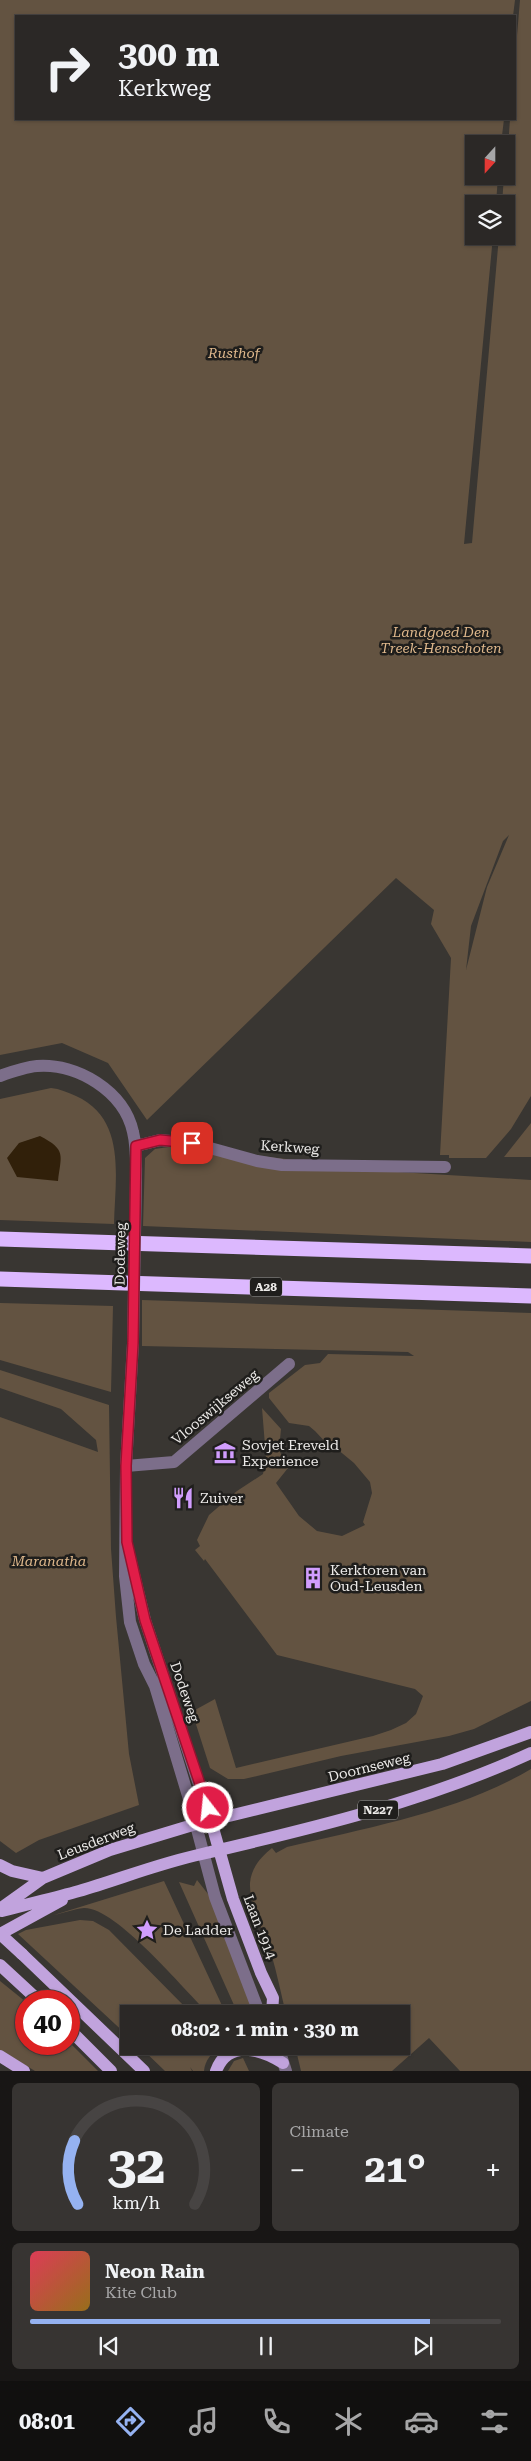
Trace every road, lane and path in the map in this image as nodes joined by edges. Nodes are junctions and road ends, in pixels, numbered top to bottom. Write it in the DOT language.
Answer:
graph roads {
  1 [pos="0,1076"];
  2 [pos="136,1146"];
  3 [pos="445,1167"];
  4 [pos="0,1239"];
  5 [pos="531,1256"];
  6 [pos="0,1279"];
  7 [pos="531,1296"];
  8 [pos="290,1364"];
  9 [pos="126,1466"];
  10 [pos="127,1542"];
  11 [pos="531,1732"];
  12 [pos="531,1753"];
  13 [pos="211,1821"];
  14 [pos="196,1824"];
  15 [pos="220,1850"];
  16 [pos="202,1854"];
  17 [pos="0,1866"];
  18 [pos="43,1878"];
  19 [pos="80,1890"];
  20 [pos="0,1910"];
  21 [pos="0,1934"];
  22 [pos="2,1966"];
  23 [pos="27,1990"];
  24 [pos="257,2005"];
  25 [pos="273,2005"];
  26 [pos="80,2040"];
  27 [pos="229,2055"];
  28 [pos="271,2055"];
  29 [pos="281,2055"];
  30 [pos="0,2056"];
  31 [pos="285,2067"];
  32 [pos="24,2071"];
  33 [pos="111,2071"];
  34 [pos="144,2071"];
  35 [pos="216,2071"];
  1 -- 2 [label="street, Dodeweg"];
  2 -- 3 [label="street, Kerkweg"];
  2 -- 9 [label="street, Dodeweg, bridge"];
  4 -- 5 [label="highway"];
  6 -- 7 [label="highway, A28"];
  8 -- 9 [label="street, Vlooswijkseweg"];
  9 -- 10 [label="street, Dodeweg"];
  10 -- 13 [label="street, Dodeweg"];
  10 -- 14 [label="street, Dodeweg"];
  11 -- 13 [label="main road, Doornseweg / N227"];
  12 -- 15 [label="main road, N227"];
  13 -- 14 [label="main road, Leusderweg / N227"];
  13 -- 15 [label="main road, Dodeweg"];
  14 -- 16 [label="street, Dodeweg"];
  14 -- 18 [label="main road, Leusderweg / N227"];
  15 -- 16 [label="main road, Leusderweg / N227"];
  15 -- 25 [label="main road, Laan 1914"];
  16 -- 19 [label="main road, Leusderweg / N227"];
  16 -- 24 [label="street"];
  17 -- 18 [label="main road"];
  18 -- 20 [label="main road, Leusderweg / N227"];
  19 -- 20 [label="main road, Leusderweg / N227"];
  19 -- 21 [label="main road, Leusderweg / N227"];
  21 -- 34 [label="main road, bridge"];
  22 -- 23 [label="main road"];
  26 -- 33 [label="main road"];
  27 -- 35 [label="main road"];
  28 -- 31 [label="main road"];
  29 -- 31 [label="street"];
  30 -- 32 [label="main road"];
}
